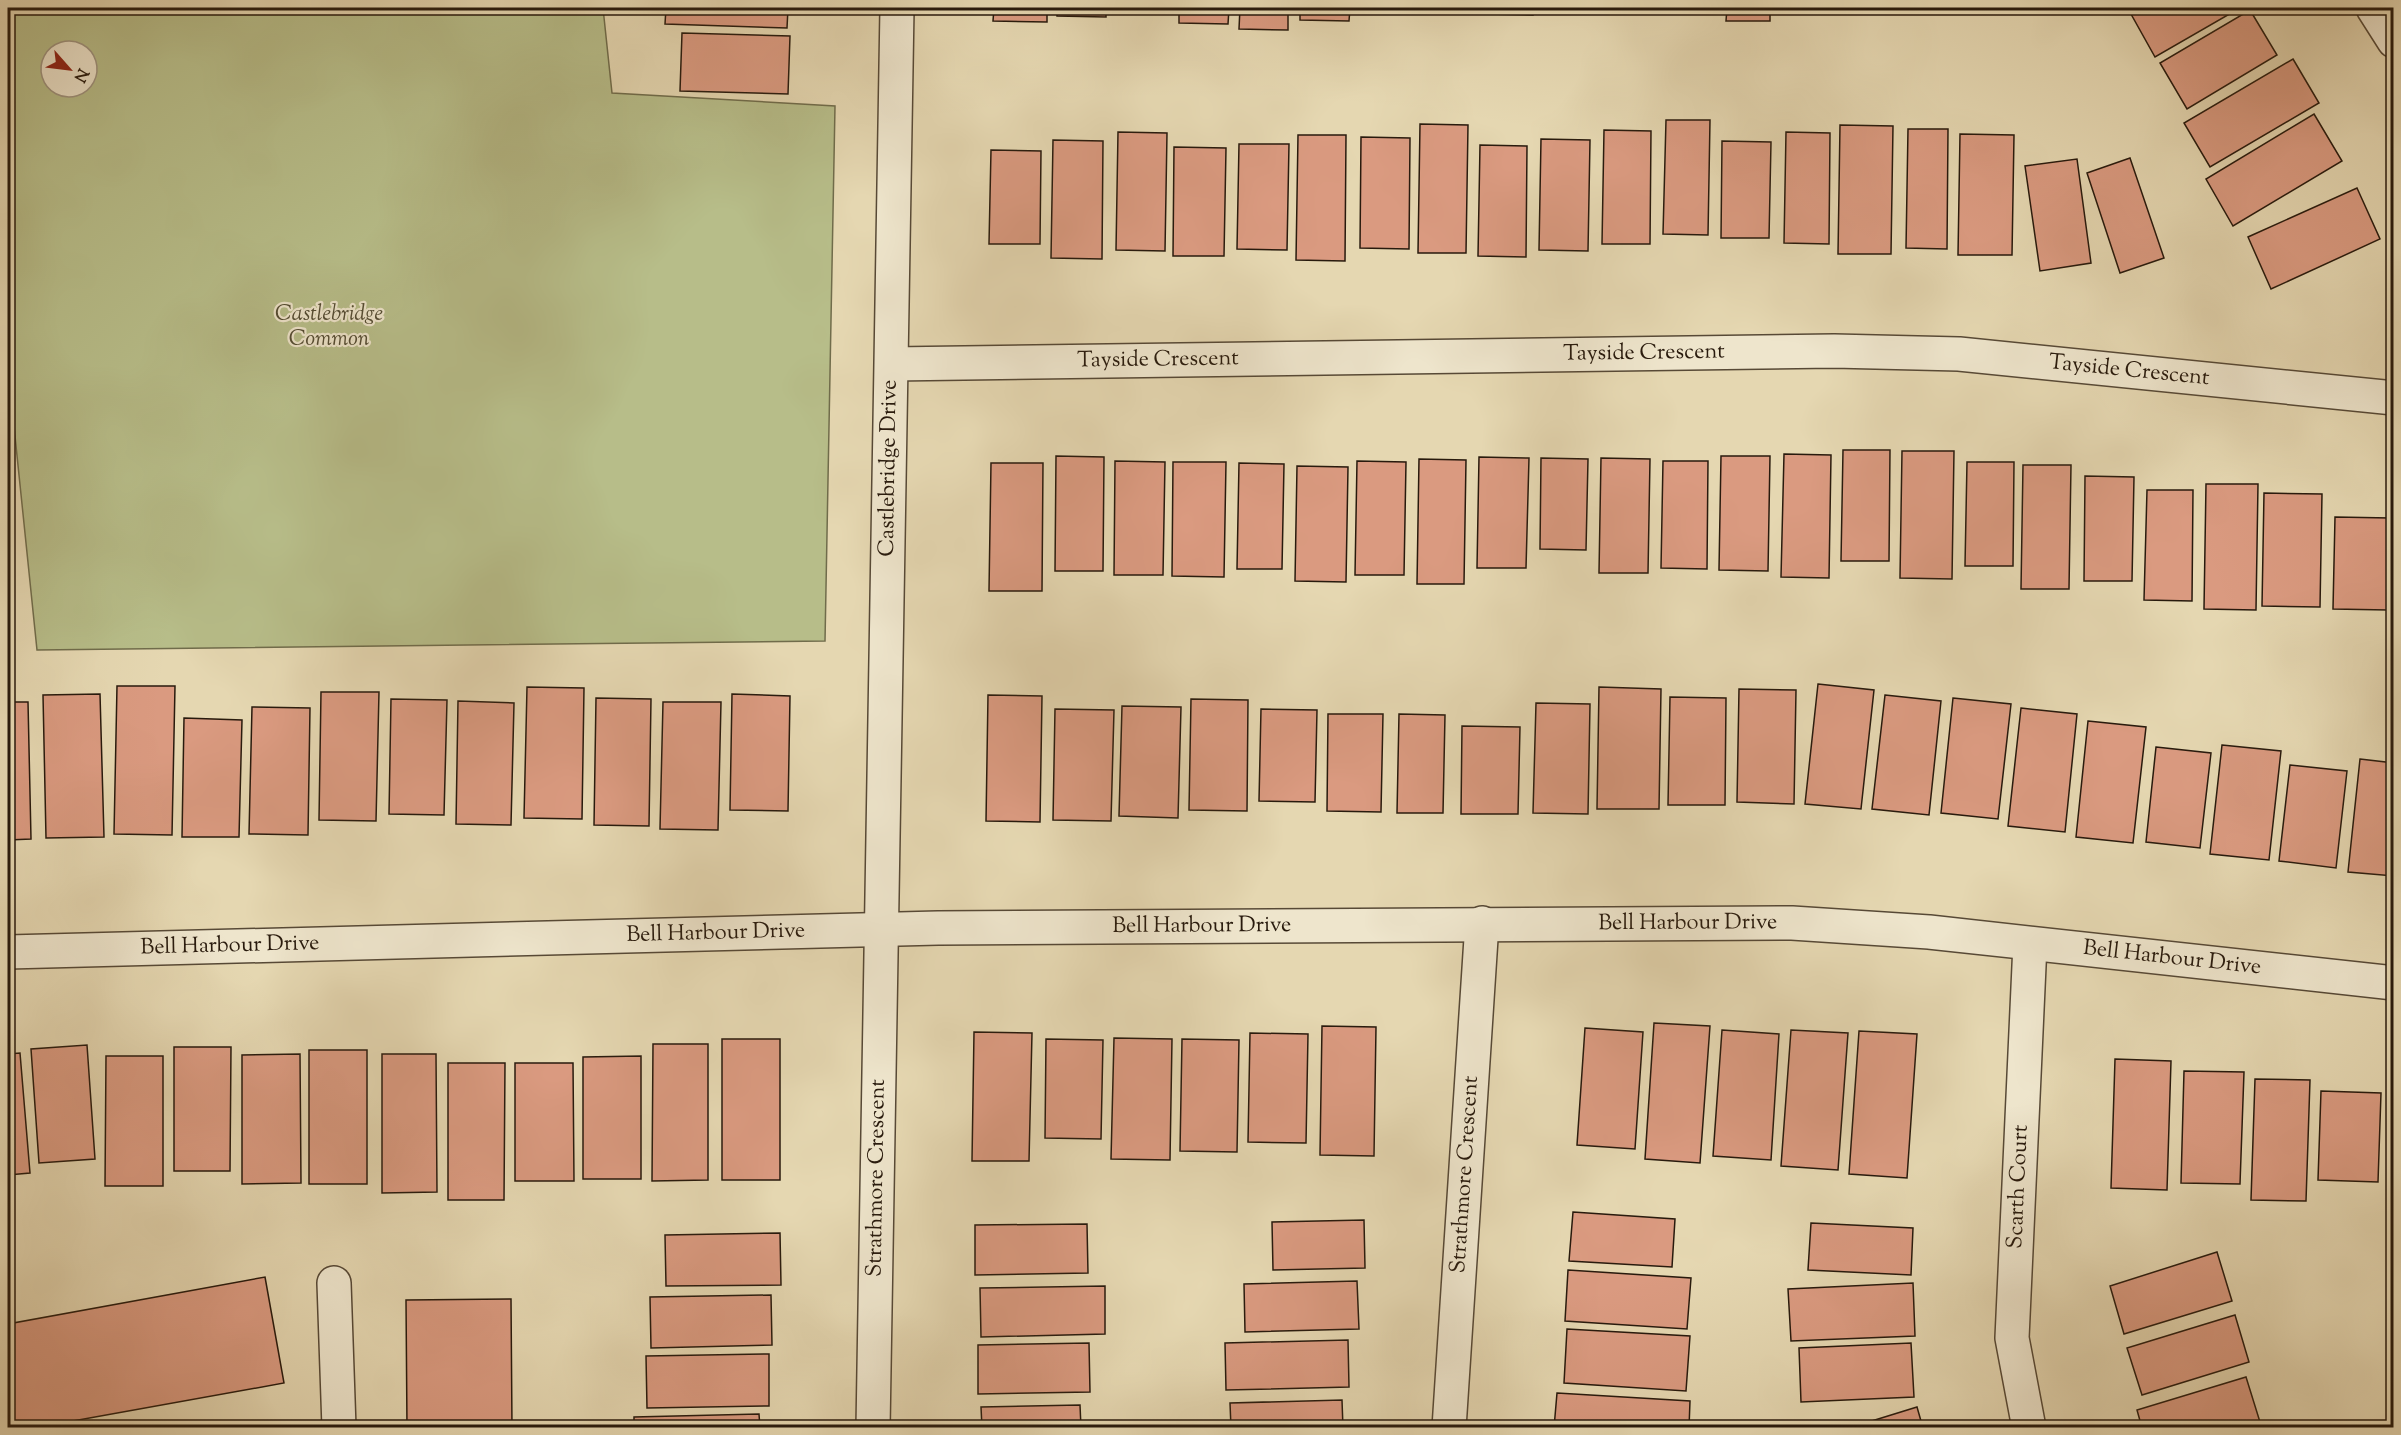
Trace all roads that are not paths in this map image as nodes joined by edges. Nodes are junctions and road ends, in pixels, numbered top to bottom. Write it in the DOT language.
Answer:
graph roads {
  1 [pos="897,8"];
  2 [pos="2373,8"];
  3 [pos="2394,41"];
  4 [pos="892,364"];
  5 [pos="2394,398"];
  6 [pos="1482,923"];
  7 [pos="881,929"];
  8 [pos="2030,944"];
  9 [pos="8,952"];
  10 [pos="2394,983"];
  11 [pos="334,1283"];
  12 [pos="339,1428"];
  13 [pos="873,1428"];
  14 [pos="1449,1428"];
  15 [pos="2029,1428"];
  1 -- 4 [label="street, Castlebridge Drive"];
  2 -- 3 [label="street"];
  4 -- 5 [label="street, Tayside Crescent"];
  4 -- 7 [label="street, Castlebridge Drive"];
  6 -- 7 [label="street, Bell Harbour Drive"];
  6 -- 8 [label="street, Bell Harbour Drive"];
  6 -- 14 [label="street, Strathmore Crescent"];
  7 -- 9 [label="street, Bell Harbour Drive"];
  7 -- 13 [label="street, Strathmore Crescent"];
  8 -- 10 [label="street, Bell Harbour Drive"];
  8 -- 15 [label="street, Scarth Court"];
  11 -- 12 [label="street"];
}
